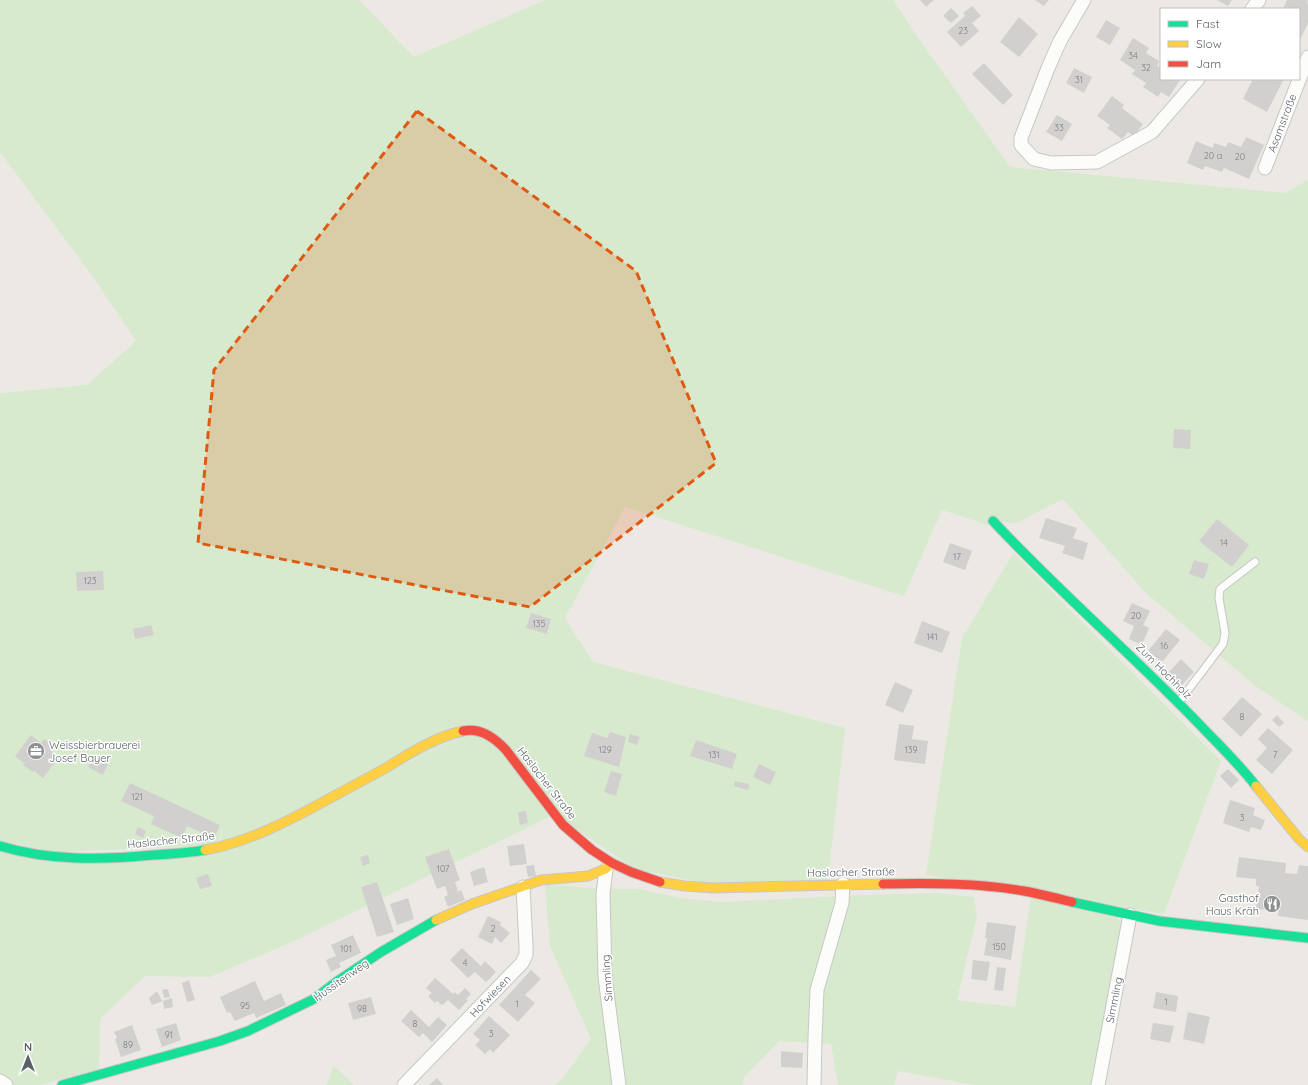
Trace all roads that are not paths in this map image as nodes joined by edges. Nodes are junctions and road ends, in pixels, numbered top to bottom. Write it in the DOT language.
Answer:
graph roads {
  1 [pos="1084,0"];
  2 [pos="1259,0"];
  3 [pos="1253,8"];
  4 [pos="1308,58"];
  5 [pos="1300,78"];
  6 [pos="1197,80"];
  7 [pos="1299,80"];
  8 [pos="1265,168"];
  9 [pos="993,521"];
  10 [pos="1255,562"];
  11 [pos="1179,703"];
  12 [pos="0,846"];
  13 [pos="1308,847"];
  14 [pos="609,866"];
  15 [pos="843,884"];
  16 [pos="523,887"];
  17 [pos="1130,915"];
  18 [pos="1308,938"];
  19 [pos="0,1081"];
  20 [pos="6,1085"];
  21 [pos="62,1085"];
  22 [pos="404,1085"];
  23 [pos="619,1085"];
  24 [pos="814,1085"];
  25 [pos="1098,1085"];
  1 -- 6 [label="street"];
  2 -- 3 [label="street"];
  4 -- 5 [label="street, Asamstraße"];
  7 -- 8 [label="street, Asamstraße"];
  9 -- 11 [label="street, Zum Hochholz"];
  10 -- 11 [label="lane"];
  11 -- 13 [label="street, Zum Hochholz"];
  12 -- 14 [label="street, Haslacher Straße"];
  14 -- 15 [label="street, Haslacher Straße"];
  14 -- 16 [label="street, Hussitenweg"];
  14 -- 23 [label="street, Simmling"];
  15 -- 17 [label="street, Haslacher Straße"];
  15 -- 24 [label="street"];
  16 -- 21 [label="street, Hussitenweg"];
  16 -- 22 [label="street, Hofwiesen"];
  17 -- 18 [label="street, Haslacher Straße"];
  17 -- 25 [label="street, Simmling"];
  19 -- 20 [label="street"];
}
